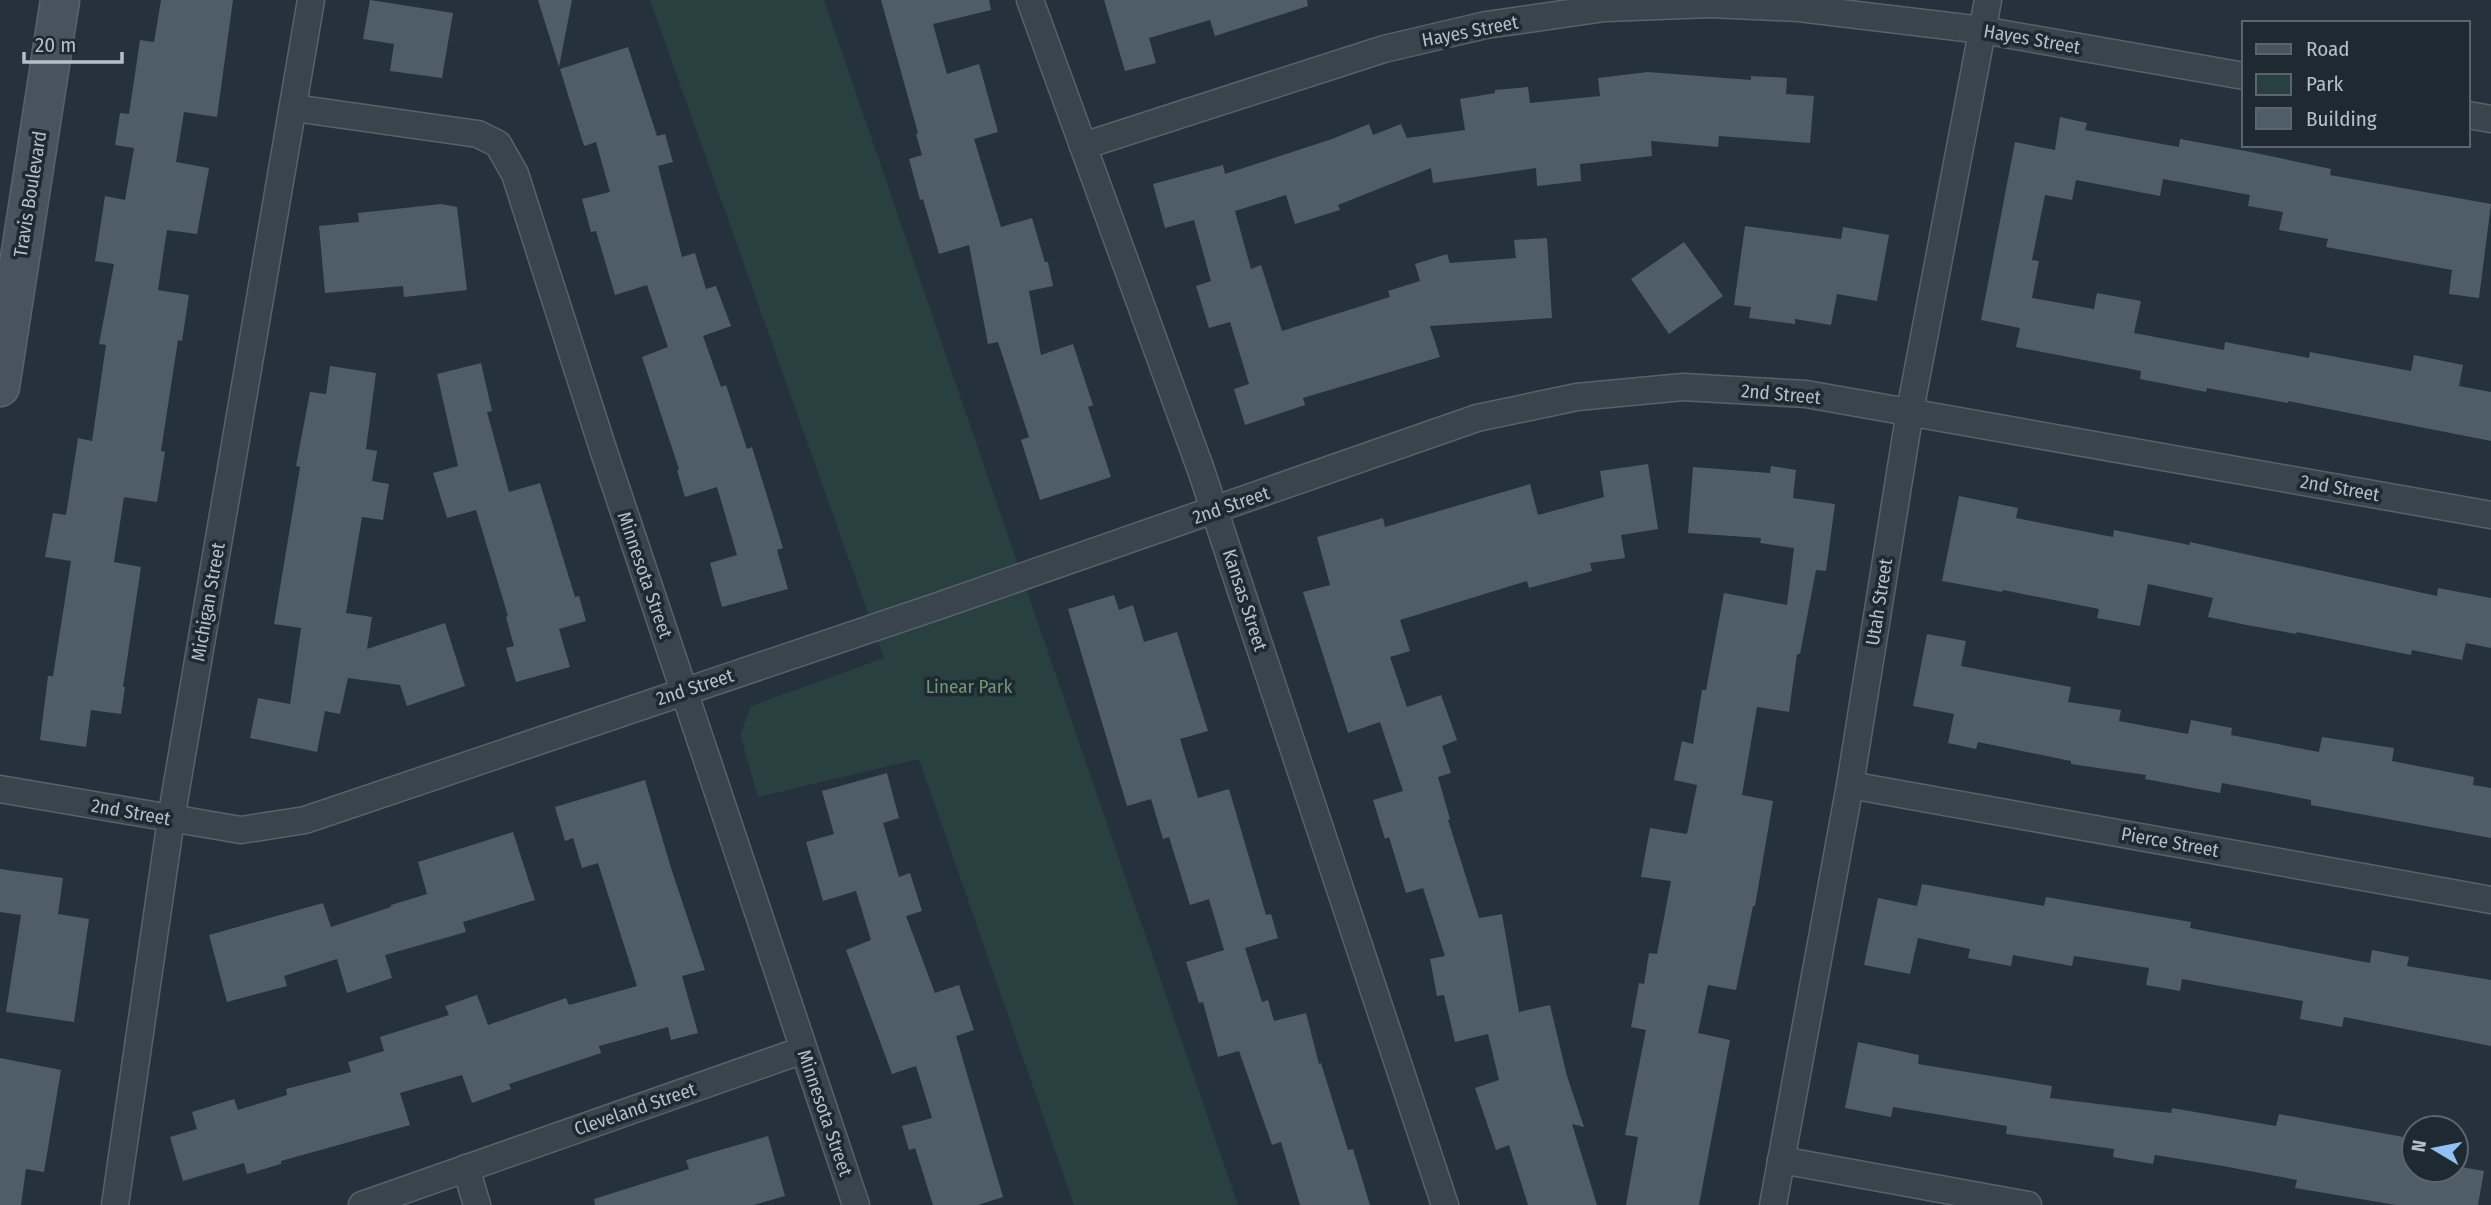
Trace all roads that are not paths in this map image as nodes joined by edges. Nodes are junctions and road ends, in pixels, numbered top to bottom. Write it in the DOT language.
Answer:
graph roads {
  1 [pos="60,0"];
  2 [pos="311,0"];
  3 [pos="1030,0"];
  4 [pos="1988,0"];
  5 [pos="1982,30"];
  6 [pos="2242,76"];
  7 [pos="294,108"];
  8 [pos="2470,115"];
  9 [pos="2491,119"];
  10 [pos="1083,146"];
  11 [pos="0,387"];
  12 [pos="1910,411"];
  13 [pos="1215,511"];
  14 [pos="2491,515"];
  15 [pos="684,691"];
  16 [pos="1850,785"];
  17 [pos="0,789"];
  18 [pos="171,819"];
  19 [pos="2491,900"];
  20 [pos="803,1050"];
  21 [pos="1781,1160"];
  22 [pos="466,1168"];
  23 [pos="115,1205"];
  24 [pos="362,1205"];
  25 [pos="477,1205"];
  26 [pos="856,1205"];
  27 [pos="1445,1205"];
  28 [pos="1773,1205"];
  29 [pos="2028,1205"];
  1 -- 11 [label="main road, Travis Boulevard"];
  2 -- 7 [label="street, Michigan Street"];
  3 -- 10 [label="street, Kansas Street"];
  4 -- 5 [label="street, Utah Street"];
  5 -- 6 [label="street, Hayes Street"];
  5 -- 10 [label="street, Hayes Street"];
  5 -- 12 [label="street, Utah Street"];
  7 -- 15 [label="street, Minnesota Street"];
  7 -- 18 [label="street, Michigan Street"];
  8 -- 9 [label="street"];
  10 -- 13 [label="street, Kansas Street"];
  12 -- 13 [label="street, 2nd Street"];
  12 -- 14 [label="street, 2nd Street"];
  12 -- 16 [label="street, Utah Street"];
  13 -- 15 [label="street, 2nd Street"];
  13 -- 27 [label="street, Kansas Street"];
  15 -- 18 [label="street, 2nd Street"];
  15 -- 20 [label="street, Minnesota Street"];
  16 -- 19 [label="street, Pierce Street"];
  16 -- 21 [label="street, Utah Street"];
  17 -- 18 [label="street, 2nd Street"];
  18 -- 23 [label="street, Michigan Street"];
  20 -- 22 [label="street, Cleveland Street"];
  20 -- 26 [label="street, Minnesota Street"];
  21 -- 28 [label="street, Utah Street"];
  21 -- 29 [label="street"];
  22 -- 24 [label="street, Cleveland Street"];
  22 -- 25 [label="street"];
}
